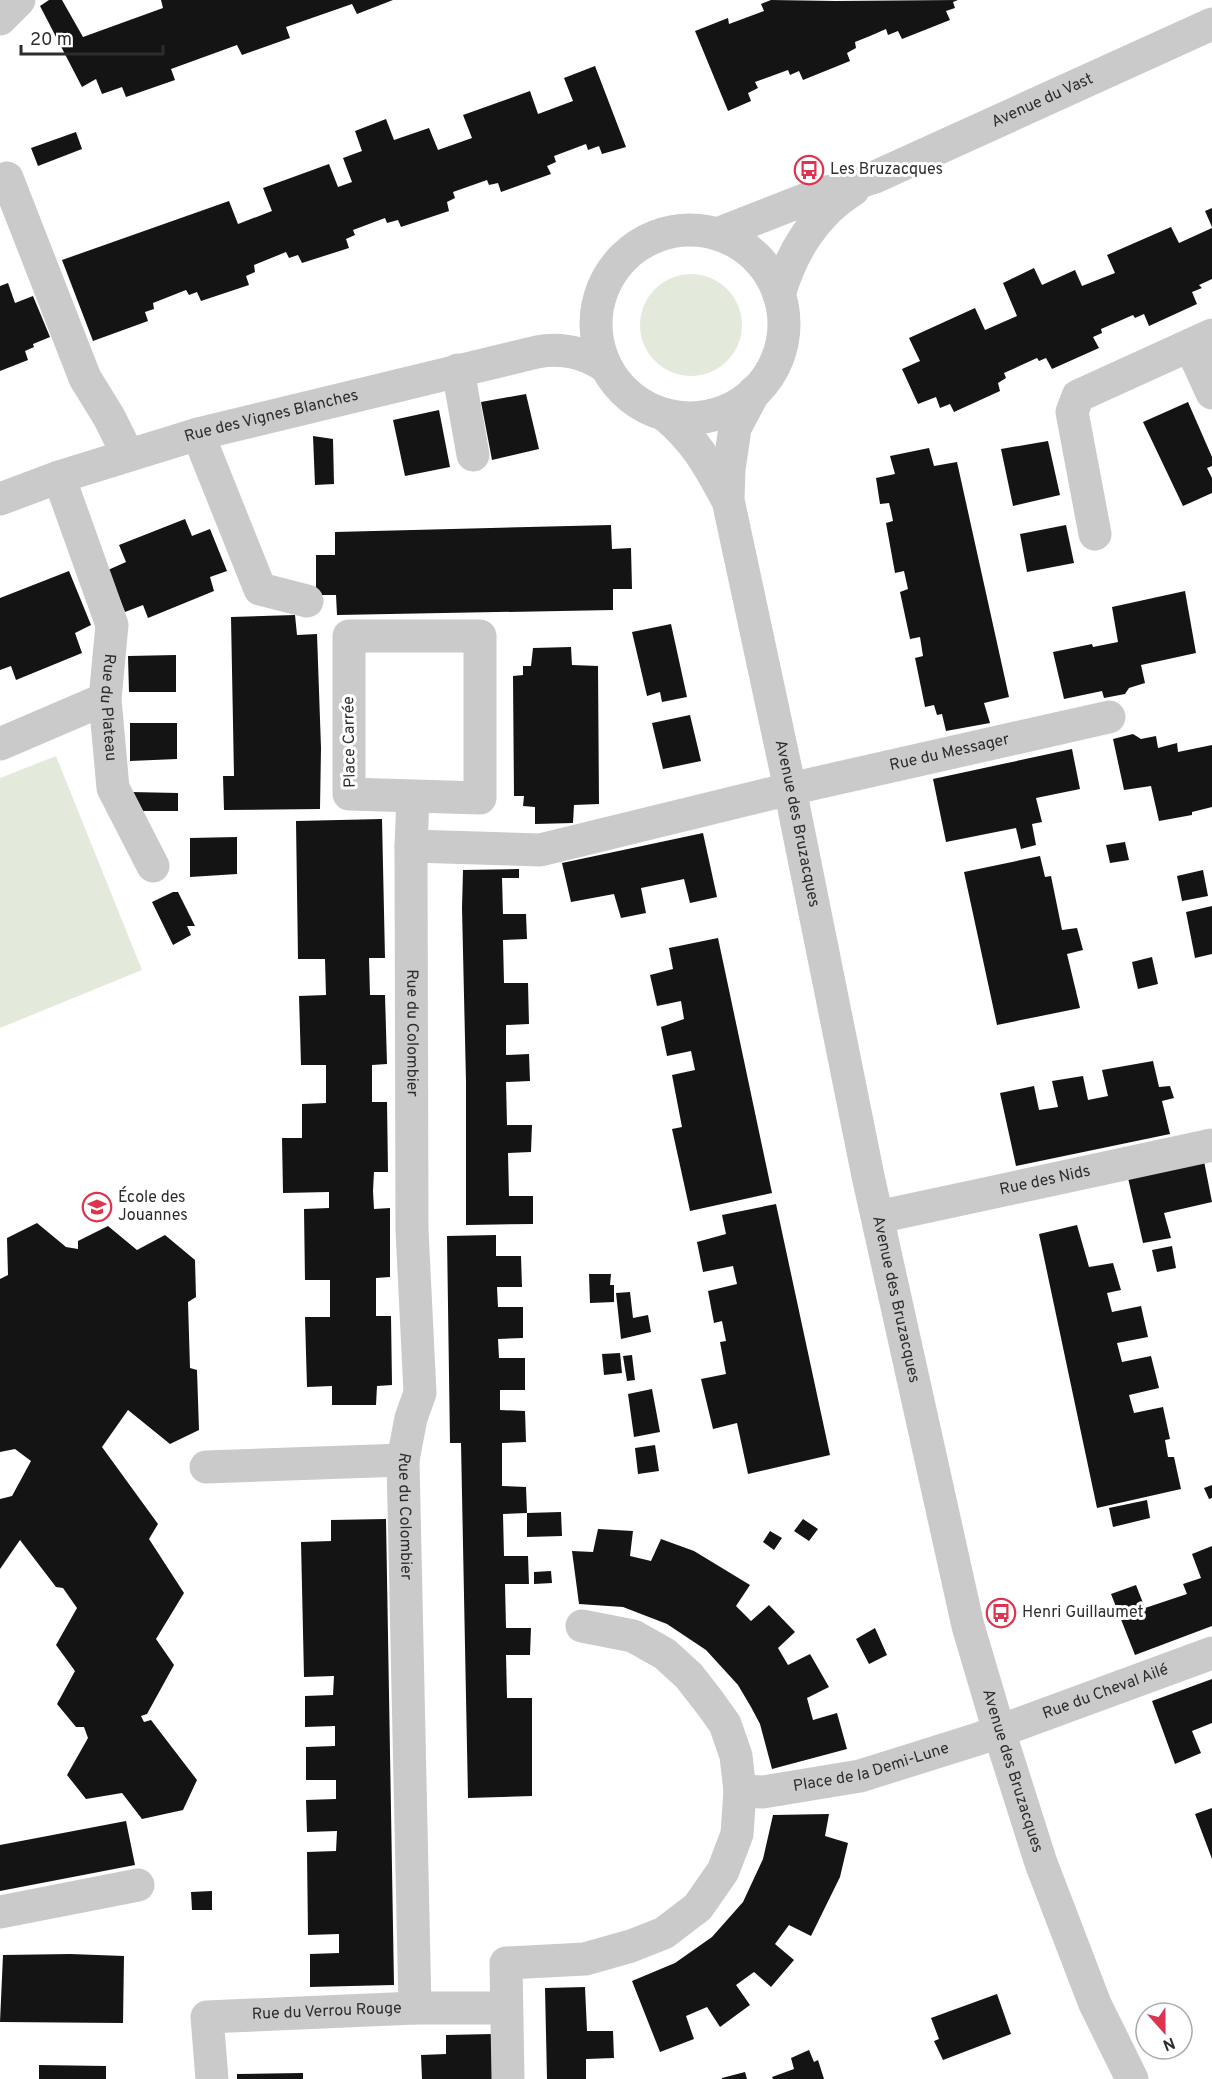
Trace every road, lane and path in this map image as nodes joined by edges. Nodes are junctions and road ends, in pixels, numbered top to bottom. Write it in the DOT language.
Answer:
graph roads {
  1 [pos="19,0"];
  2 [pos="0,19"];
  3 [pos="1212,24"];
  4 [pos="875,177"];
  5 [pos="8,178"];
  6 [pos="717,234"];
  7 [pos="779,295"];
  8 [pos="595,324"];
  9 [pos="1201,340"];
  10 [pos="547,350"];
  11 [pos="605,366"];
  12 [pos="458,370"];
  13 [pos="754,392"];
  14 [pos="1212,393"];
  15 [pos="665,415"];
  16 [pos="198,434"];
  17 [pos="128,455"];
  18 [pos="473,455"];
  19 [pos="58,477"];
  20 [pos="0,499"];
  21 [pos="728,500"];
  22 [pos="1095,534"];
  23 [pos="307,601"];
  24 [pos="105,699"];
  25 [pos="1109,717"];
  26 [pos="0,744"];
  27 [pos="790,789"];
  28 [pos="413,797"];
  29 [pos="411,846"];
  30 [pos="153,866"];
  31 [pos="1212,1145"];
  32 [pos="878,1217"];
  33 [pos="403,1460"];
  34 [pos="206,1467"];
  35 [pos="582,1626"];
  36 [pos="1212,1653"];
  37 [pos="999,1731"];
  38 [pos="741,1791"];
  39 [pos="138,1885"];
  40 [pos="0,1912"];
  41 [pos="415,2008"];
  42 [pos="506,2008"];
  43 [pos="212,2079"];
  44 [pos="507,2079"];
  45 [pos="1132,2079"];
  1 -- 2 [label="street"];
  3 -- 4 [label="street, Avenue du Vast"];
  4 -- 6 [label="street, Avenue du Vast"];
  4 -- 7 [label="street, Avenue du Vast"];
  5 -- 17 [label="street"];
  6 -- 7 [label="street"];
  6 -- 8 [label="street"];
  7 -- 13 [label="street"];
  8 -- 10 [label="street, Rue des Vignes Blanches"];
  8 -- 11 [label="street"];
  9 -- 14 [label="street"];
  9 -- 22 [label="street"];
  10 -- 11 [label="street, Rue des Vignes Blanches"];
  10 -- 12 [label="street, Rue des Vignes Blanches"];
  11 -- 15 [label="street"];
  12 -- 16 [label="street, Rue des Vignes Blanches"];
  12 -- 18 [label="street"];
  13 -- 15 [label="street"];
  13 -- 21 [label="street, Avenue des Bruzacques"];
  15 -- 21 [label="street, Avenue des Bruzacques"];
  16 -- 17 [label="street, Rue des Vignes Blanches"];
  16 -- 23 [label="street"];
  17 -- 19 [label="street, Rue des Vignes Blanches"];
  19 -- 20 [label="street, Rue des Vignes Blanches"];
  19 -- 24 [label="street, Rue du Plateau"];
  21 -- 27 [label="street, Avenue des Bruzacques"];
  24 -- 26 [label="street"];
  24 -- 30 [label="street, Rue du Plateau"];
  25 -- 27 [label="street, Rue du Messager"];
  27 -- 29 [label="street"];
  27 -- 32 [label="street, Avenue des Bruzacques"];
  28 -- 28 [label="street, Place Carrée"];
  28 -- 29 [label="street, Rue du Colombier"];
  29 -- 33 [label="street, Rue du Colombier"];
  31 -- 32 [label="street, Rue des Nids"];
  32 -- 37 [label="street, Avenue des Bruzacques"];
  33 -- 34 [label="street"];
  33 -- 41 [label="street, Rue du Colombier"];
  35 -- 38 [label="street"];
  36 -- 37 [label="street, Rue du Cheval Ailé"];
  37 -- 38 [label="street, Place de la Demi-Lune"];
  37 -- 45 [label="street, Avenue des Bruzacques"];
  38 -- 42 [label="street"];
  39 -- 40 [label="street"];
  41 -- 42 [label="street, Rue du Verrou Rouge"];
  41 -- 43 [label="street, Rue du Verrou Rouge"];
  42 -- 44 [label="street"];
}
